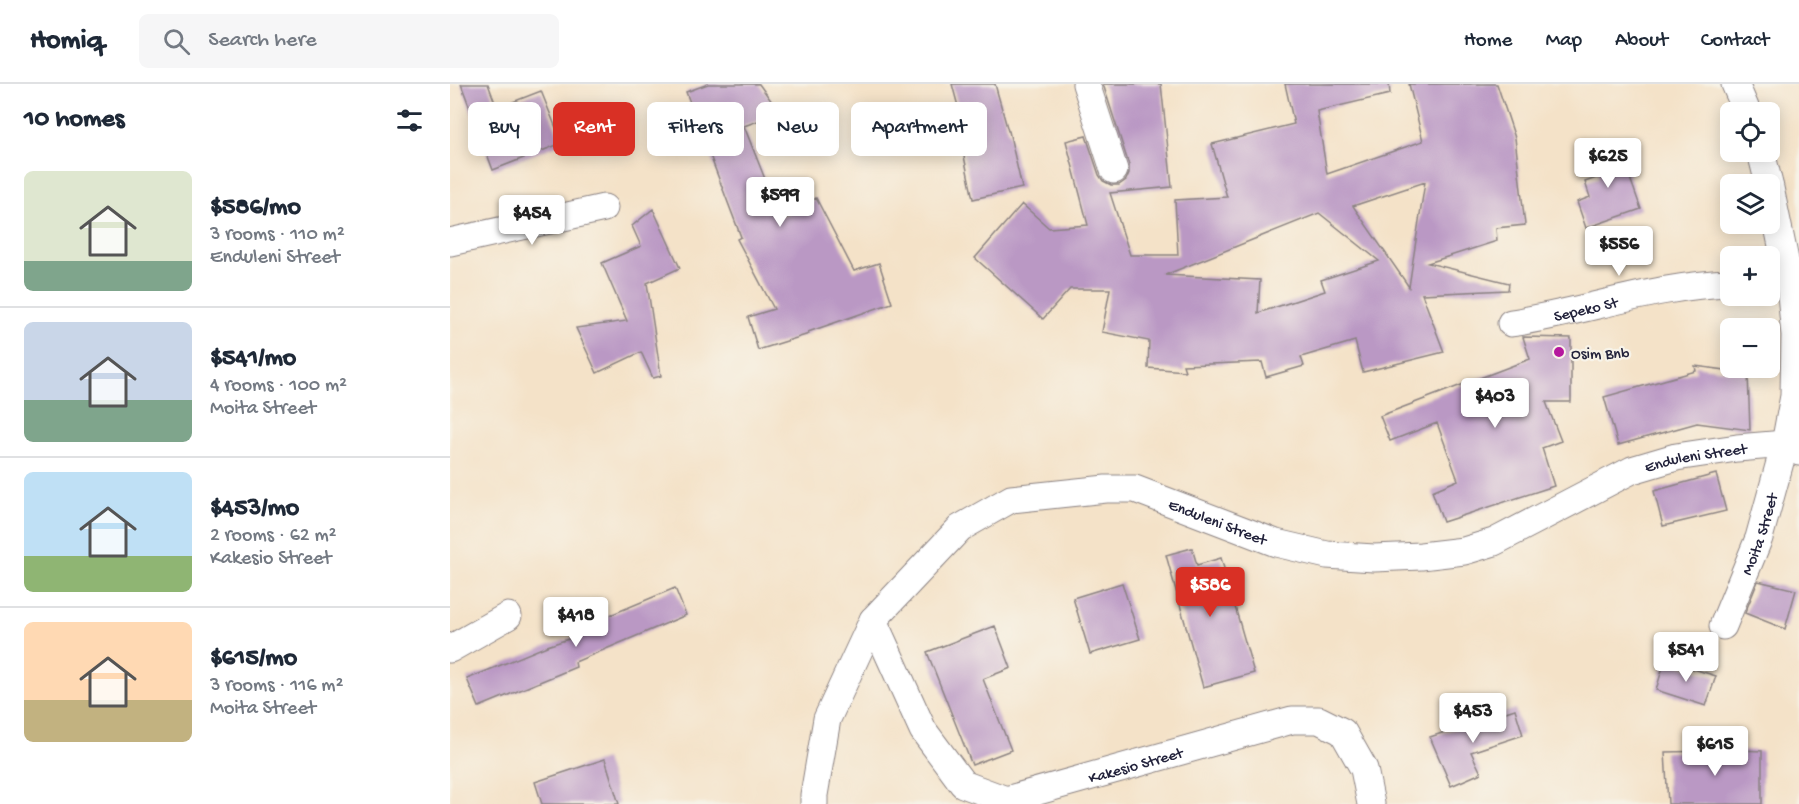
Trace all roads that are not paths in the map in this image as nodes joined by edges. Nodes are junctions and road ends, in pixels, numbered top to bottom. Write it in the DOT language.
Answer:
graph roads {
  1 [pos="1086,84"];
  2 [pos="1735,84"];
  3 [pos="1743,102"];
  4 [pos="1114,170"];
  5 [pos="604,208"];
  6 [pos="450,242"];
  7 [pos="1720,284"];
  8 [pos="1780,284"];
  9 [pos="1511,323"];
  10 [pos="1792,448"];
  11 [pos="508,616"];
  12 [pos="873,620"];
  13 [pos="1723,626"];
  14 [pos="450,649"];
  15 [pos="814,804"];
  16 [pos="1371,804"];
  1 -- 4 [label="street"];
  2 -- 3 [label="street"];
  5 -- 6 [label="street"];
  7 -- 9 [label="street, Sepeko St"];
  8 -- 10 [label="street, Moita Street"];
  10 -- 12 [label="street, Enduleni Street"];
  10 -- 13 [label="street, Moita Street"];
  11 -- 14 [label="street"];
  12 -- 15 [label="street, Enduleni Street"];
  12 -- 16 [label="street, Kakesio Street"];
}
